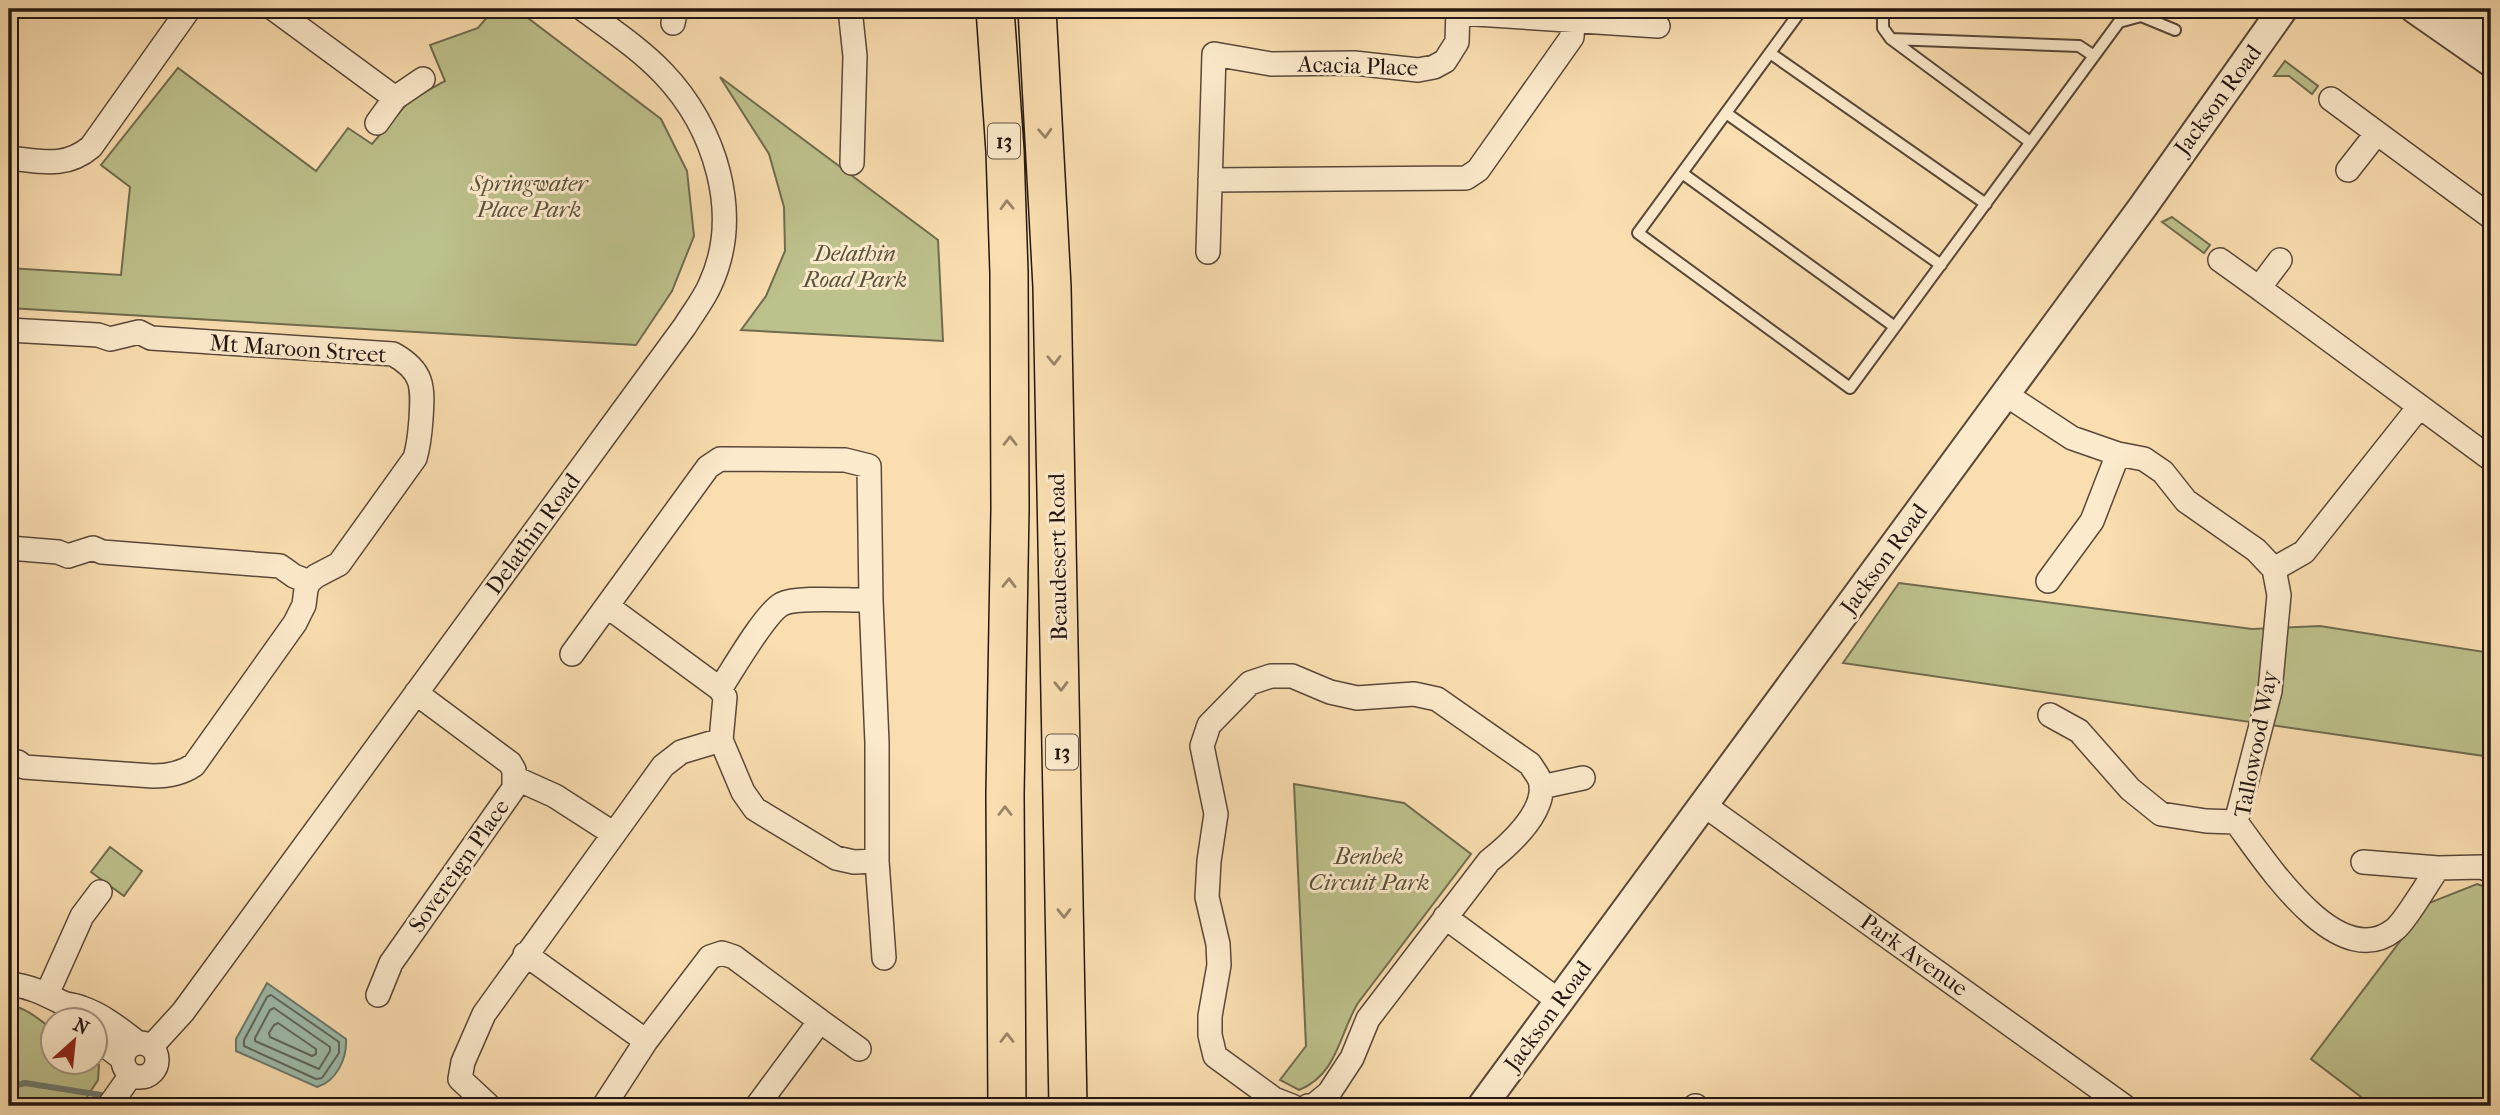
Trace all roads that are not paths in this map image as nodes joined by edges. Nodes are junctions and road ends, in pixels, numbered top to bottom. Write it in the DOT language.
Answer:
graph roads {
  1 [pos="189,9"];
  2 [pos="274,9"];
  3 [pos="583,9"];
  4 [pos="850,9"];
  5 [pos="995,9"];
  6 [pos="1037,9"];
  7 [pos="1802,9"];
  8 [pos="1852,9"];
  9 [pos="2284,9"];
  10 [pos="2415,9"];
  11 [pos="2449,9"];
  12 [pos="1459,11"];
  13 [pos="1882,11"];
  14 [pos="1573,21"];
  15 [pos="1658,26"];
  16 [pos="2175,30"];
  17 [pos="1891,39"];
  18 [pos="2491,40"];
  19 [pos="1770,52"];
  20 [pos="2094,56"];
  21 [pos="2491,62"];
  22 [pos="423,79"];
  23 [pos="395,98"];
  24 [pos="2331,99"];
  25 [pos="1726,113"];
  26 [pos="377,123"];
  27 [pos="2377,133"];
  28 [pos="2030,142"];
  29 [pos="9,158"];
  30 [pos="852,163"];
  31 [pos="2348,170"];
  32 [pos="1682,173"];
  33 [pos="1210,180"];
  34 [pos="1986,204"];
  35 [pos="2491,217"];
  36 [pos="1209,252"];
  37 [pos="2220,260"];
  38 [pos="2280,260"];
  39 [pos="1941,265"];
  40 [pos="2259,288"];
  41 [pos="1895,327"];
  42 [pos="9,330"];
  43 [pos="2005,394"];
  44 [pos="2419,407"];
  45 [pos="2118,454"];
  46 [pos="2491,459"];
  47 [pos="9,548"];
  48 [pos="2274,569"];
  49 [pos="2048,581"];
  50 [pos="309,582"];
  51 [pos="871,600"];
  52 [pos="607,606"];
  53 [pos="572,654"];
  54 [pos="720,689"];
  55 [pos="416,693"];
  56 [pos="2050,715"];
  57 [pos="721,740"];
  58 [pos="9,762"];
  59 [pos="515,778"];
  60 [pos="1583,778"];
  61 [pos="1541,787"];
  62 [pos="1704,805"];
  63 [pos="2236,822"];
  64 [pos="614,834"];
  65 [pos="877,861"];
  66 [pos="2363,862"];
  67 [pos="2438,868"];
  68 [pos="2491,871"];
  69 [pos="100,892"];
  70 [pos="1445,916"];
  71 [pos="525,954"];
  72 [pos="884,958"];
  73 [pos="9,984"];
  74 [pos="378,995"];
  75 [pos="1559,1001"];
  76 [pos="61,1006"];
  77 [pos="820,1021"];
  78 [pos="108,1022"];
  79 [pos="646,1041"];
  80 [pos="108,1043"];
  81 [pos="859,1049"];
  82 [pos="136,1056"];
  83 [pos="109,1106"];
  84 [pos="489,1106"];
  85 [pos="604,1106"];
  86 [pos="757,1106"];
  87 [pos="1007,1106"];
  88 [pos="1068,1106"];
  89 [pos="1292,1106"];
  90 [pos="1308,1106"];
  91 [pos="1482,1106"];
  92 [pos="2124,1106"];
  1 -- 29 [label="street"];
  2 -- 23 [label="street"];
  3 -- 55 [label="street, Delathin Road"];
  4 -- 30 [label="street"];
  87 -- 5 [label="highway, Beaudesert Road / 13, one-way"];
  6 -- 88 [label="highway, Beaudesert Road / 13, one-way"];
  7 -- 19 [label="lane"];
  8 -- 13 [label="lane"];
  9 -- 43 [label="street, Jackson Road"];
  10 -- 21 [label="street"];
  11 -- 18 [label="street"];
  12 -- 14 [label="street"];
  12 -- 33 [label="street, Acacia Place"];
  13 -- 17 [label="lane"];
  14 -- 15 [label="street"];
  14 -- 33 [label="street"];
  16 -- 20 [label="lane"];
  17 -- 20 [label="lane"];
  17 -- 28 [label="lane"];
  19 -- 25 [label="lane"];
  19 -- 34 [label="lane"];
  20 -- 28 [label="lane"];
  22 -- 23 [label="street"];
  23 -- 26 [label="street"];
  24 -- 27 [label="street"];
  25 -- 32 [label="lane"];
  25 -- 39 [label="lane"];
  27 -- 31 [label="street"];
  27 -- 35 [label="street"];
  28 -- 34 [label="lane"];
  32 -- 41 [label="lane"];
  32 -- 41 [label="lane"];
  33 -- 36 [label="street"];
  34 -- 39 [label="lane"];
  37 -- 40 [label="street"];
  38 -- 40 [label="street"];
  39 -- 41 [label="lane"];
  40 -- 44 [label="street"];
  42 -- 50 [label="street, Mt Maroon Street"];
  43 -- 45 [label="street"];
  43 -- 62 [label="street, Jackson Road"];
  44 -- 46 [label="street"];
  44 -- 48 [label="street"];
  45 -- 48 [label="street"];
  45 -- 49 [label="street"];
  47 -- 50 [label="street"];
  48 -- 63 [label="street, Tallowood Way"];
  50 -- 58 [label="street"];
  51 -- 52 [label="street"];
  51 -- 54 [label="street"];
  51 -- 65 [label="street"];
  52 -- 53 [label="street"];
  52 -- 54 [label="street"];
  54 -- 57 [label="street"];
  55 -- 59 [label="street, Sovereign Place"];
  55 -- 82 [label="street, Delathin Road"];
  56 -- 63 [label="street"];
  57 -- 64 [label="street"];
  57 -- 65 [label="street"];
  59 -- 64 [label="street"];
  59 -- 74 [label="street, Sovereign Place"];
  60 -- 61 [label="street"];
  61 -- 70 [label="street"];
  61 -- 89 [label="street"];
  62 -- 75 [label="street, Jackson Road"];
  62 -- 92 [label="street, Park Avenue"];
  63 -- 67 [label="street, Tallowood Way"];
  64 -- 71 [label="street"];
  65 -- 72 [label="street"];
  66 -- 67 [label="street"];
  67 -- 68 [label="street"];
  69 -- 76 [label="street"];
  70 -- 75 [label="street"];
  70 -- 90 [label="street"];
  71 -- 79 [label="street"];
  71 -- 84 [label="street"];
  73 -- 76 [label="street"];
  75 -- 91 [label="street, Jackson Road"];
  77 -- 79 [label="street"];
  77 -- 81 [label="street"];
  77 -- 86 [label="street"];
  78 -- 82 [label="street"];
  79 -- 85 [label="street"];
  80 -- 82 [label="street"];
  82 -- 83 [label="street, Delathin Road"];
}
